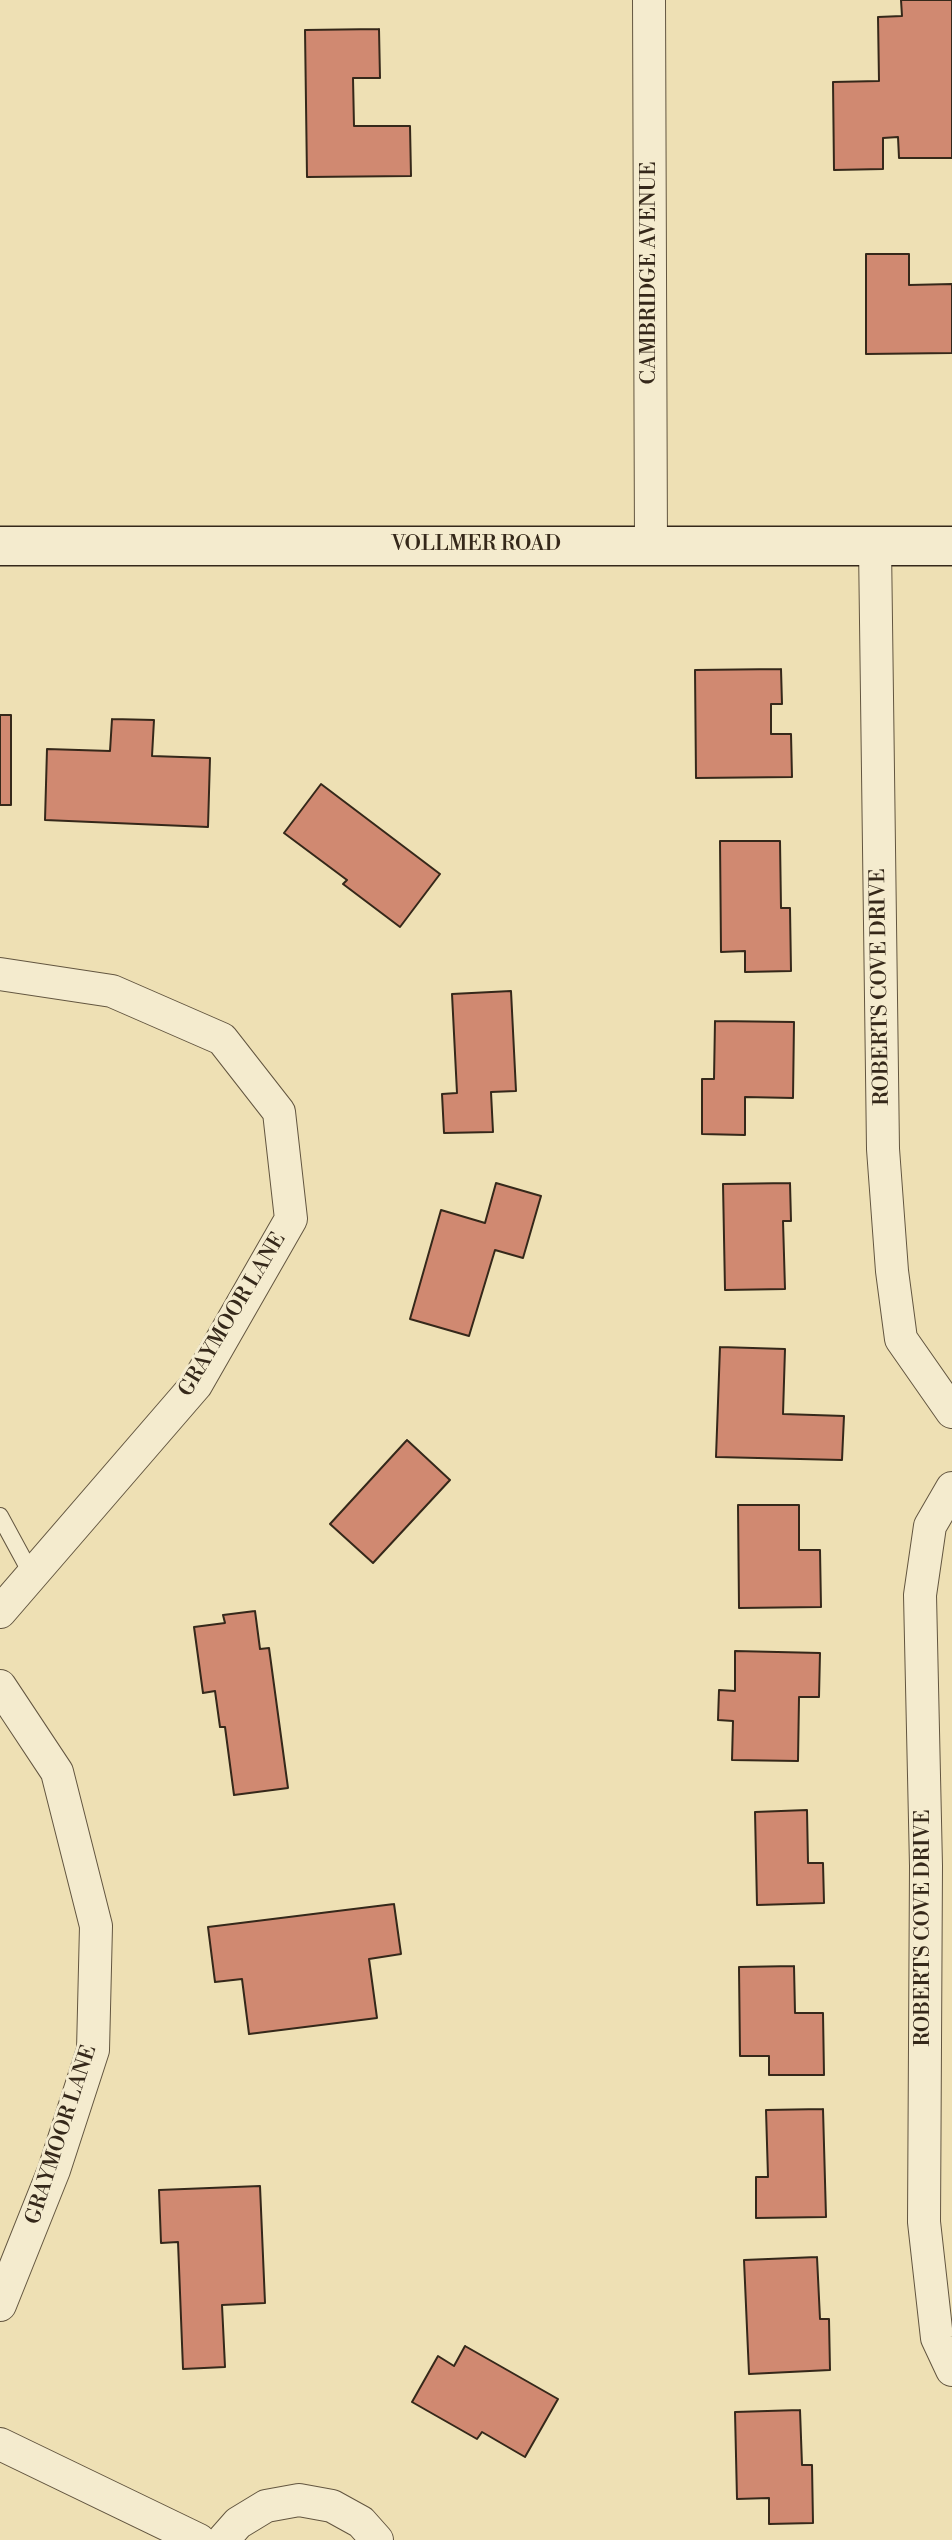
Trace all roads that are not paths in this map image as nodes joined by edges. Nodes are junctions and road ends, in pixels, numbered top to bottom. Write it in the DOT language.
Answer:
graph roads {
  1 [pos="649,0"];
  2 [pos="651,545"];
  3 [pos="0,546"];
  4 [pos="875,546"];
  5 [pos="952,546"];
  6 [pos="0,974"];
  7 [pos="952,1412"];
  8 [pos="952,1488"];
  9 [pos="0,1516"];
  10 [pos="32,1575"];
  11 [pos="0,1612"];
  12 [pos="0,1686"];
  13 [pos="0,2305"];
  14 [pos="952,2370"];
  15 [pos="0,2444"];
  16 [pos="199,2540"];
  17 [pos="223,2540"];
  18 [pos="377,2540"];
  1 -- 2 [label="street, CAMBRIDGE AVENUE"];
  2 -- 3 [label="main road, VOLLMER ROAD"];
  2 -- 4 [label="main road, VOLLMER ROAD"];
  4 -- 5 [label="main road, VOLLMER ROAD"];
  4 -- 7 [label="street, ROBERTS COVE DRIVE"];
  6 -- 10 [label="street, GRAYMOOR LANE"];
  8 -- 14 [label="street, ROBERTS COVE DRIVE"];
  9 -- 10 [label="lane"];
  10 -- 11 [label="street, GRAYMOOR LANE"];
  12 -- 13 [label="street, GRAYMOOR LANE"];
  15 -- 16 [label="street"];
  17 -- 18 [label="street"];
}
